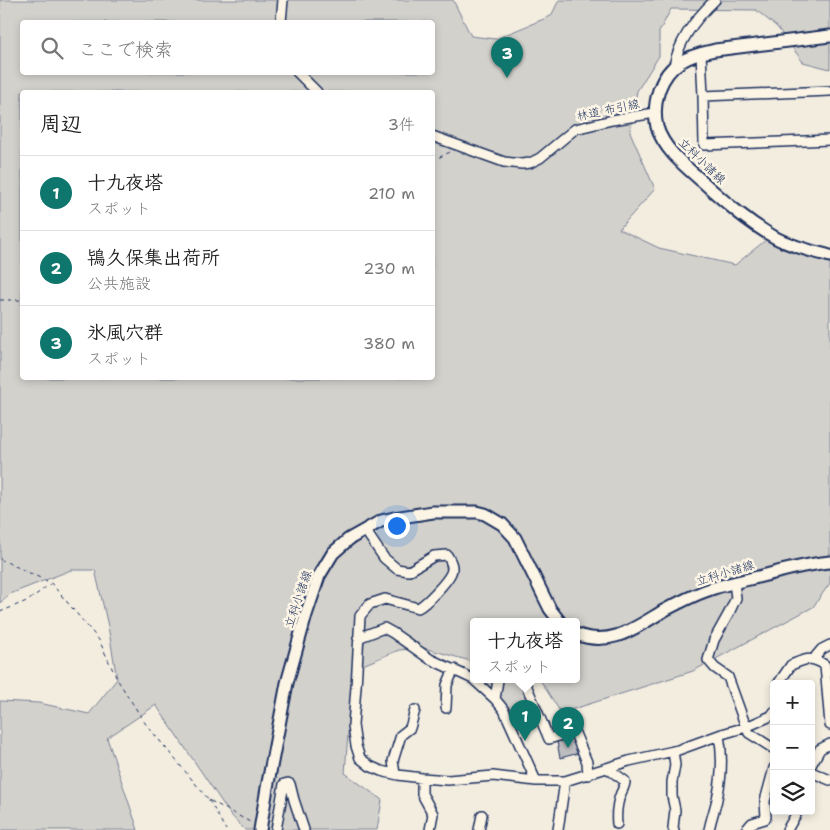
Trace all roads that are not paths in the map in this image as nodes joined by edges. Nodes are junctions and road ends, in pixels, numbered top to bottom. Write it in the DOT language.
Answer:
graph roads {
  1 [pos="283,0"];
  2 [pos="715,0"];
  3 [pos="281,20"];
  4 [pos="830,36"];
  5 [pos="701,53"];
  6 [pos="674,66"];
  7 [pos="300,75"];
  8 [pos="315,90"];
  9 [pos="830,91"];
  10 [pos="702,96"];
  11 [pos="654,113"];
  12 [pos="435,137"];
  13 [pos="830,140"];
  14 [pos="830,256"];
  15 [pos="364,530"];
  16 [pos="830,562"];
  17 [pos="734,583"];
  18 [pos="557,618"];
  19 [pos="580,635"];
  20 [pos="358,638"];
  21 [pos="830,645"];
  22 [pos="816,659"];
  23 [pos="454,669"];
  24 [pos="470,677"];
  25 [pos="781,680"];
  26 [pos="477,683"];
  27 [pos="498,683"];
  28 [pos="525,683"];
  29 [pos="829,687"];
  30 [pos="495,699"];
  31 [pos="446,708"];
  32 [pos="415,710"];
  33 [pos="770,716"];
  34 [pos="830,725"];
  35 [pos="746,727"];
  36 [pos="719,734"];
  37 [pos="830,744"];
  38 [pos="770,747"];
  39 [pos="673,751"];
  40 [pos="607,768"];
  41 [pos="773,770"];
  42 [pos="812,770"];
  43 [pos="815,772"];
  44 [pos="395,774"];
  45 [pos="588,774"];
  46 [pos="422,778"];
  47 [pos="830,780"];
  48 [pos="536,781"];
  49 [pos="565,781"];
  50 [pos="482,815"];
  51 [pos="796,815"];
  52 [pos="617,824"];
  53 [pos="260,829"];
  54 [pos="276,830"];
  55 [pos="304,830"];
  56 [pos="430,830"];
  57 [pos="480,830"];
  58 [pos="558,830"];
  59 [pos="674,830"];
  60 [pos="709,830"];
  61 [pos="746,830"];
  62 [pos="787,830"];
  1 -- 3 [label="street"];
  2 -- 6 [label="street"];
  4 -- 5 [label="main road"];
  5 -- 6 [label="main road"];
  5 -- 10 [label="street"];
  6 -- 11 [label="main road"];
  7 -- 8 [label="street"];
  9 -- 10 [label="street"];
  10 -- 13 [label="street"];
  11 -- 12 [label="street, 林道 布引線"];
  11 -- 14 [label="main road, 立科小諸線"];
  15 -- 18 [label="main road, 立科小諸線"];
  15 -- 20 [label="street"];
  15 -- 53 [label="main road, 立科小諸線"];
  16 -- 17 [label="main road, 立科小諸線"];
  17 -- 19 [label="main road, 立科小諸線"];
  17 -- 35 [label="street"];
  20 -- 23 [label="street"];
  20 -- 44 [label="street"];
  21 -- 22 [label="street"];
  22 -- 25 [label="street"];
  22 -- 29 [label="street"];
  23 -- 24 [label="street"];
  23 -- 31 [label="street"];
  26 -- 30 [label="street"];
  27 -- 30 [label="street"];
  28 -- 45 [label="street"];
  29 -- 34 [label="street"];
  30 -- 48 [label="street"];
  32 -- 44 [label="street"];
  33 -- 35 [label="street"];
  35 -- 36 [label="street"];
  35 -- 38 [label="street"];
  36 -- 39 [label="street"];
  36 -- 60 [label="street"];
  37 -- 42 [label="street"];
  39 -- 40 [label="street"];
  39 -- 59 [label="street"];
  40 -- 45 [label="street"];
  40 -- 52 [label="street"];
  41 -- 61 [label="street"];
  43 -- 47 [label="street"];
  44 -- 46 [label="street"];
  45 -- 49 [label="street"];
  46 -- 48 [label="street"];
  46 -- 56 [label="street"];
  48 -- 49 [label="street"];
  49 -- 58 [label="street"];
  50 -- 57 [label="street"];
  51 -- 62 [label="street"];
  54 -- 55 [label="street"];
}
